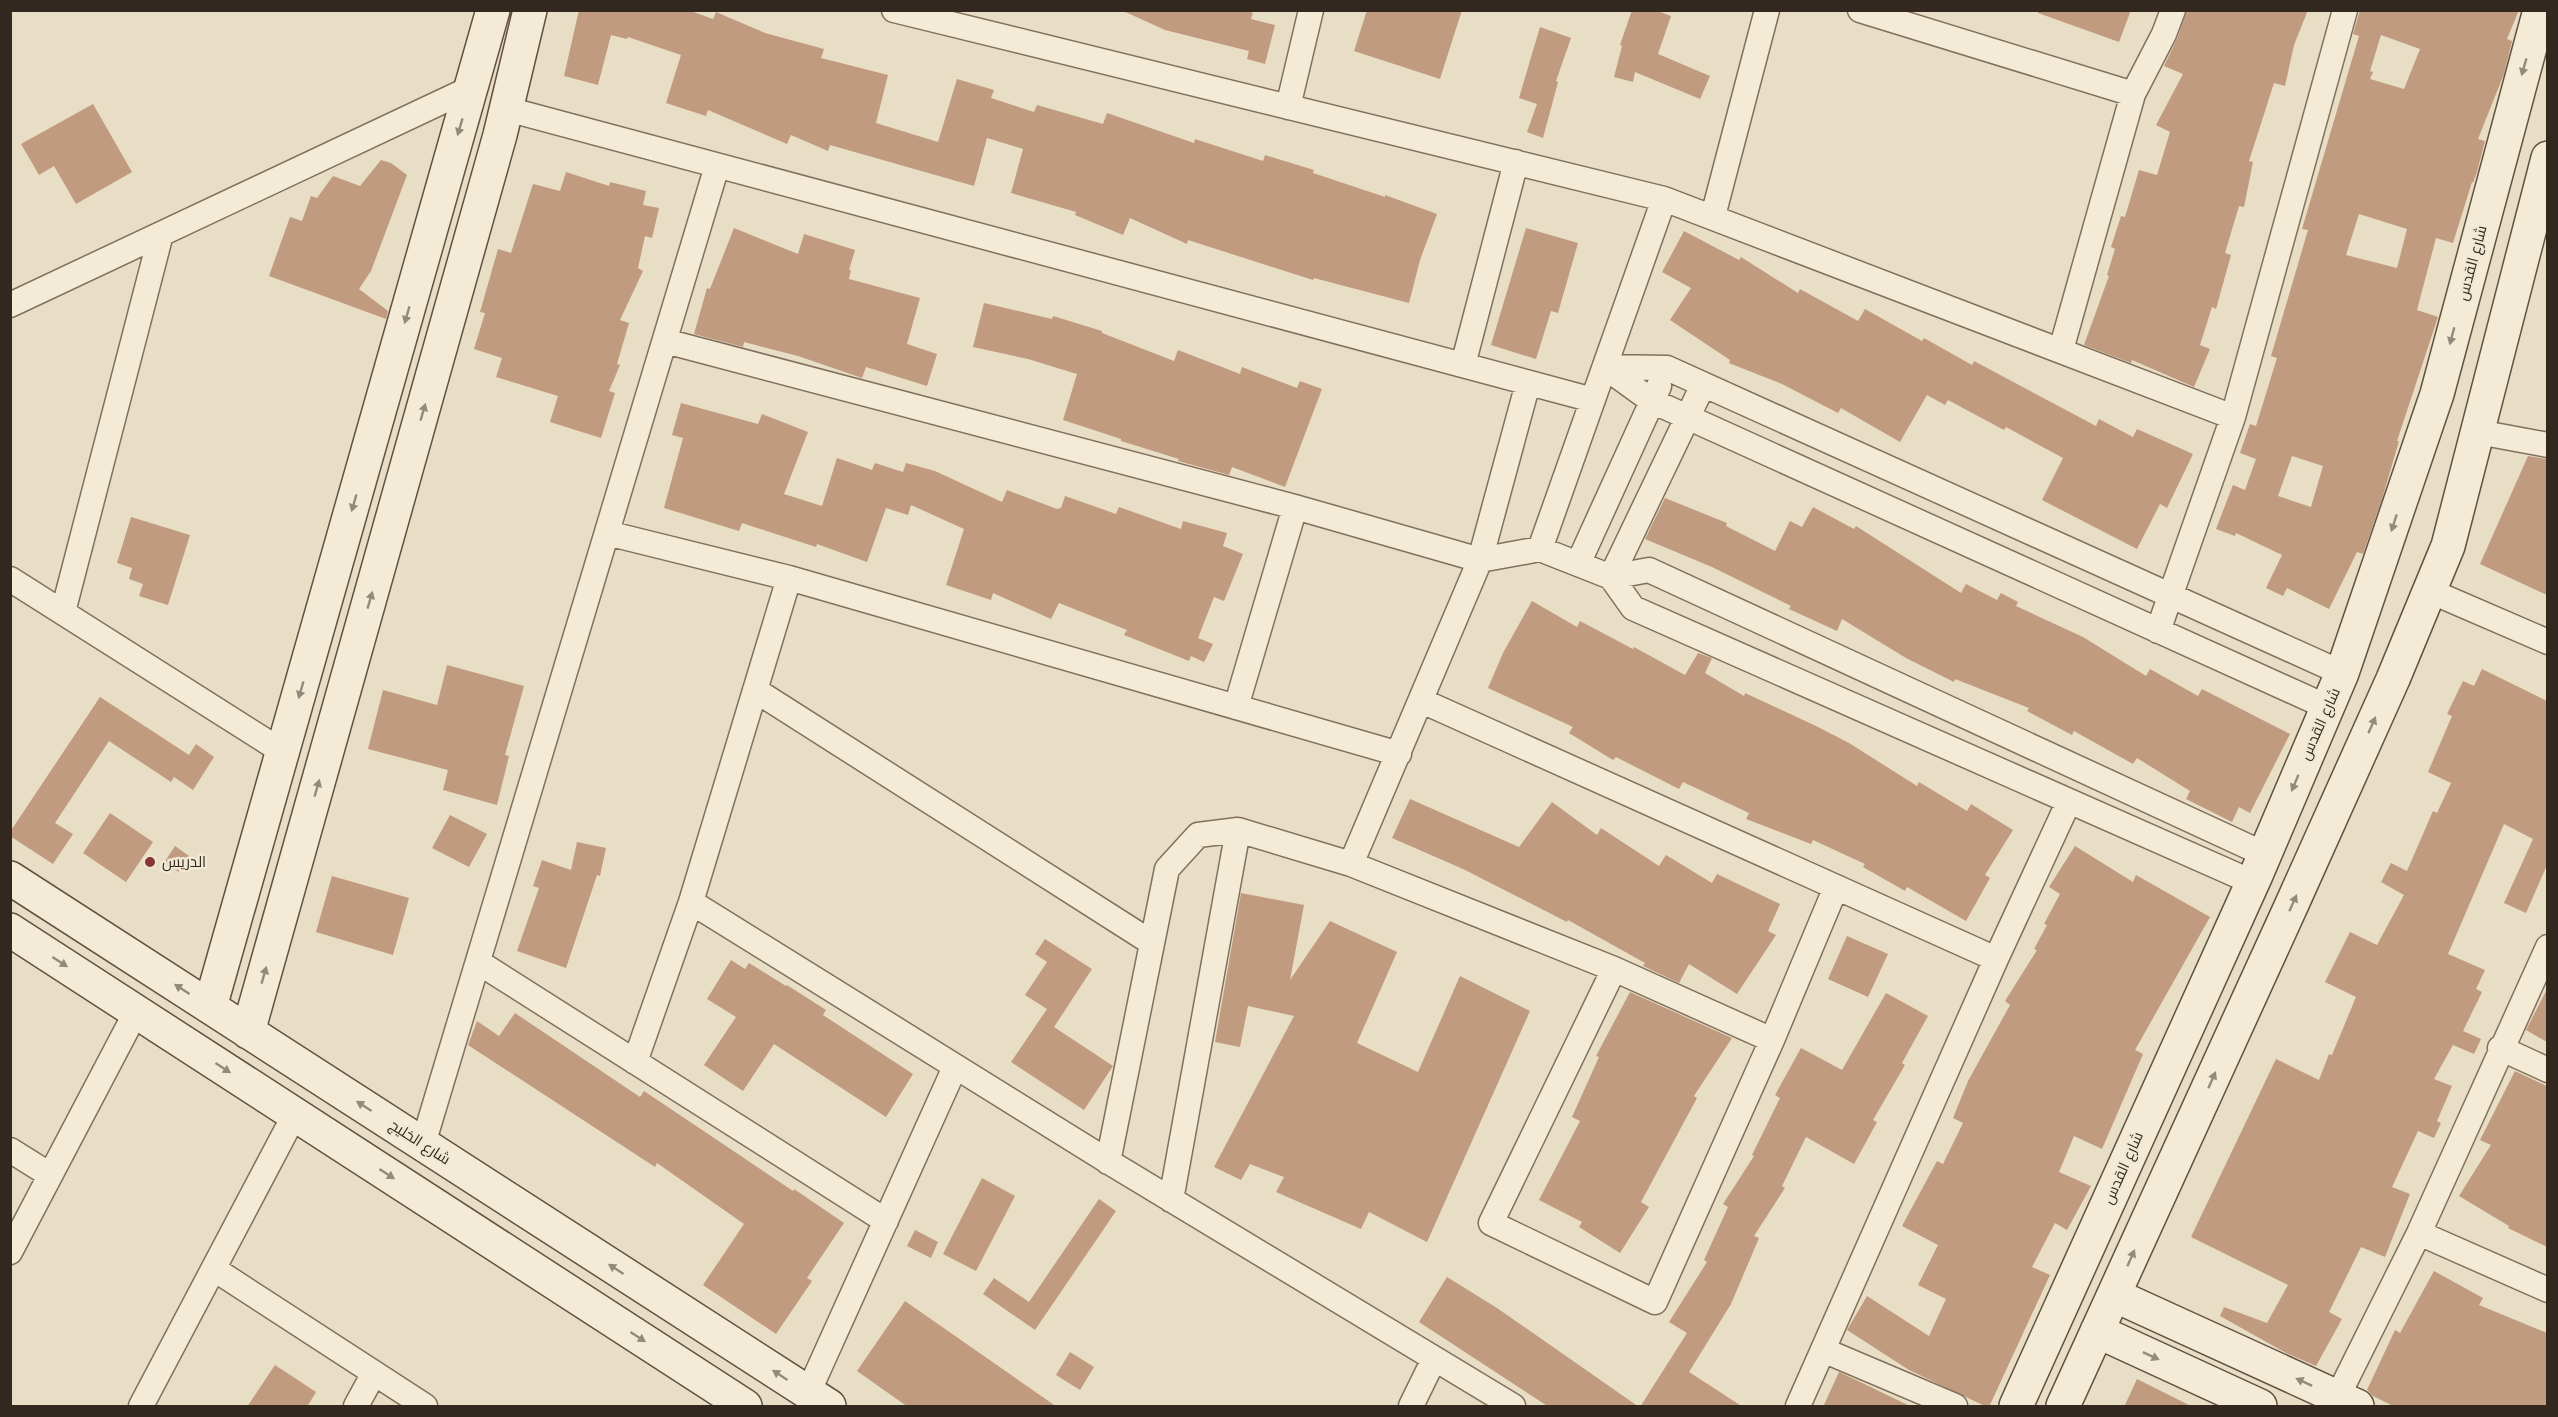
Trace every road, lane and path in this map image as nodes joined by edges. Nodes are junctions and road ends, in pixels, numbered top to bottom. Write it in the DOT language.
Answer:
graph roads {
  1 [pos="493,10"];
  2 [pos="530,10"];
  3 [pos="894,10"];
  4 [pos="1311,10"];
  5 [pos="1767,10"];
  6 [pos="1860,10"];
  7 [pos="2173,10"];
  8 [pos="2344,10"];
  9 [pos="2540,10"];
  10 [pos="924,14"];
  11 [pos="471,88"];
  12 [pos="2133,94"];
  13 [pos="1288,106"];
  14 [pos="507,109"];
  15 [pos="2547,158"];
  16 [pos="1516,162"];
  17 [pos="717,166"];
  18 [pos="1664,199"];
  19 [pos="1713,216"];
  20 [pos="161,234"];
  21 [pos="10,305"];
  22 [pos="665,341"];
  23 [pos="2061,350"];
  24 [pos="1463,365"];
  25 [pos="1605,367"];
  26 [pos="1667,368"];
  27 [pos="1528,383"];
  28 [pos="1703,385"];
  29 [pos="1593,400"];
  30 [pos="1652,401"];
  31 [pos="1686,416"];
  32 [pos="2233,417"];
  33 [pos="2478,432"];
  34 [pos="2547,445"];
  35 [pos="1295,507"];
  36 [pos="607,533"];
  37 [pos="1540,549"];
  38 [pos="1480,560"];
  39 [pos="1578,564"];
  40 [pos="1611,577"];
  41 [pos="789,578"];
  42 [pos="10,579"];
  43 [pos="2430,591"];
  44 [pos="2171,597"];
  45 [pos="63,612"];
  46 [pos="2158,631"];
  47 [pos="2547,642"];
  48 [pos="2342,673"];
  49 [pos="755,690"];
  50 [pos="1422,701"];
  51 [pos="1236,707"];
  52 [pos="2327,707"];
  53 [pos="283,752"];
  54 [pos="1399,754"];
  55 [pos="2069,801"];
  56 [pos="1238,830"];
  57 [pos="1351,864"];
  58 [pos="2258,868"];
  59 [pos="10,878"];
  60 [pos="1836,887"];
  61 [pos="691,902"];
  62 [pos="10,930"];
  63 [pos="1152,943"];
  64 [pos="2547,947"];
  65 [pos="1996,959"];
  66 [pos="478,962"];
  67 [pos="1614,969"];
  68 [pos="210,1007"];
  69 [pos="136,1011"];
  70 [pos="248,1032"];
  71 [pos="1772,1040"];
  72 [pos="2500,1048"];
  73 [pos="635,1062"];
  74 [pos="955,1067"];
  75 [pos="2547,1070"];
  76 [pos="295,1114"];
  77 [pos="423,1144"];
  78 [pos="10,1150"];
  79 [pos="1108,1162"];
  80 [pos="50,1176"];
  81 [pos="1171,1200"];
  82 [pos="886,1221"];
  83 [pos="2419,1233"];
  84 [pos="10,1252"];
  85 [pos="214,1269"];
  86 [pos="2547,1290"];
  87 [pos="2114,1295"];
  88 [pos="2097,1332"];
  89 [pos="1823,1350"];
  90 [pos="1434,1359"];
  91 [pos="374,1373"];
  92 [pos="819,1400"];
  93 [pos="2342,1404"];
  94 [pos="141,1407"];
  95 [pos="356,1407"];
  96 [pos="425,1407"];
  97 [pos="745,1407"];
  98 [pos="1411,1407"];
  99 [pos="1513,1407"];
  100 [pos="1798,1407"];
  101 [pos="1955,1407"];
  102 [pos="2016,1407"];
  103 [pos="2063,1407"];
  104 [pos="2260,1407"];
  1 -- 11 [label="street"];
  2 -- 14 [label="street"];
  3 -- 10 [label="street"];
  4 -- 13 [label="street"];
  5 -- 19 [label="street"];
  6 -- 12 [label="street"];
  7 -- 12 [label="street"];
  8 -- 32 [label="street"];
  9 -- 48 [label="street, شارع القدس, one-way"];
  10 -- 13 [label="street"];
  11 -- 20 [label="street"];
  11 -- 53 [label="street, one-way"];
  12 -- 23 [label="street"];
  13 -- 16 [label="street"];
  14 -- 17 [label="street"];
  70 -- 14 [label="street, one-way"];
  15 -- 33 [label="street"];
  16 -- 18 [label="street"];
  16 -- 24 [label="street"];
  17 -- 22 [label="street"];
  17 -- 24 [label="street"];
  18 -- 19 [label="street"];
  18 -- 25 [label="street"];
  19 -- 23 [label="street"];
  20 -- 21 [label="street"];
  20 -- 45 [label="street"];
  22 -- 35 [label="street"];
  22 -- 36 [label="street"];
  23 -- 32 [label="street"];
  24 -- 27 [label="street"];
  25 -- 26 [label="street"];
  25 -- 29 [label="street"];
  25 -- 30 [label="street"];
  26 -- 28 [label="street"];
  26 -- 30 [label="street"];
  27 -- 29 [label="street"];
  27 -- 38 [label="street"];
  28 -- 31 [label="street"];
  28 -- 44 [label="street"];
  29 -- 37 [label="street"];
  30 -- 31 [label="street"];
  30 -- 39 [label="street"];
  31 -- 40 [label="street"];
  31 -- 46 [label="street"];
  32 -- 44 [label="street"];
  33 -- 34 [label="street"];
  33 -- 43 [label="street"];
  35 -- 38 [label="street"];
  35 -- 51 [label="street"];
  36 -- 41 [label="street"];
  36 -- 66 [label="street"];
  37 -- 38 [label="street"];
  37 -- 39 [label="street"];
  38 -- 50 [label="street"];
  39 -- 40 [label="street"];
  40 -- 55 [label="street"];
  40 -- 58 [label="street"];
  41 -- 49 [label="street"];
  41 -- 51 [label="street"];
  42 -- 45 [label="street"];
  43 -- 47 [label="street"];
  87 -- 43 [label="street, one-way"];
  44 -- 46 [label="street"];
  44 -- 48 [label="street"];
  45 -- 53 [label="street"];
  46 -- 52 [label="street"];
  48 -- 52 [label="street, شارع القدس"];
  49 -- 61 [label="street"];
  49 -- 63 [label="street"];
  50 -- 54 [label="street"];
  50 -- 60 [label="street"];
  51 -- 54 [label="street"];
  52 -- 58 [label="street, شارع القدس, one-way"];
  53 -- 68 [label="street"];
  54 -- 57 [label="street"];
  55 -- 58 [label="street"];
  55 -- 65 [label="street"];
  56 -- 57 [label="street"];
  56 -- 63 [label="street"];
  56 -- 81 [label="street"];
  57 -- 67 [label="street"];
  58 -- 102 [label="street, شارع القدس"];
  68 -- 59 [label="street, شارع الخليج, one-way"];
  60 -- 65 [label="street"];
  60 -- 71 [label="street"];
  61 -- 73 [label="street"];
  61 -- 74 [label="street"];
  62 -- 69 [label="street, one-way"];
  63 -- 79 [label="street"];
  64 -- 72 [label="street"];
  65 -- 89 [label="street"];
  66 -- 73 [label="street"];
  66 -- 77 [label="street"];
  67 -- 71 [label="street"];
  67 -- 71 [label="street"];
  68 -- 70 [label="street, شارع الخليج"];
  69 -- 76 [label="street, one-way"];
  69 -- 80 [label="street"];
  77 -- 70 [label="street, شارع الخليج, one-way"];
  72 -- 75 [label="street"];
  72 -- 83 [label="street"];
  73 -- 82 [label="street"];
  74 -- 79 [label="street"];
  74 -- 82 [label="street"];
  76 -- 85 [label="street"];
  76 -- 97 [label="street, one-way"];
  92 -- 77 [label="street, شارع الخليج, one-way"];
  78 -- 80 [label="street"];
  79 -- 81 [label="street"];
  80 -- 84 [label="street"];
  81 -- 90 [label="street"];
  82 -- 92 [label="street"];
  83 -- 86 [label="street"];
  83 -- 93 [label="street"];
  85 -- 91 [label="street"];
  85 -- 94 [label="street"];
  87 -- 88 [label="street"];
  93 -- 87 [label="street, one-way"];
  88 -- 103 [label="street"];
  88 -- 104 [label="street, one-way"];
  89 -- 100 [label="street"];
  89 -- 101 [label="street"];
  90 -- 98 [label="street"];
  90 -- 99 [label="street"];
  91 -- 95 [label="street"];
  91 -- 96 [label="street"];
}
